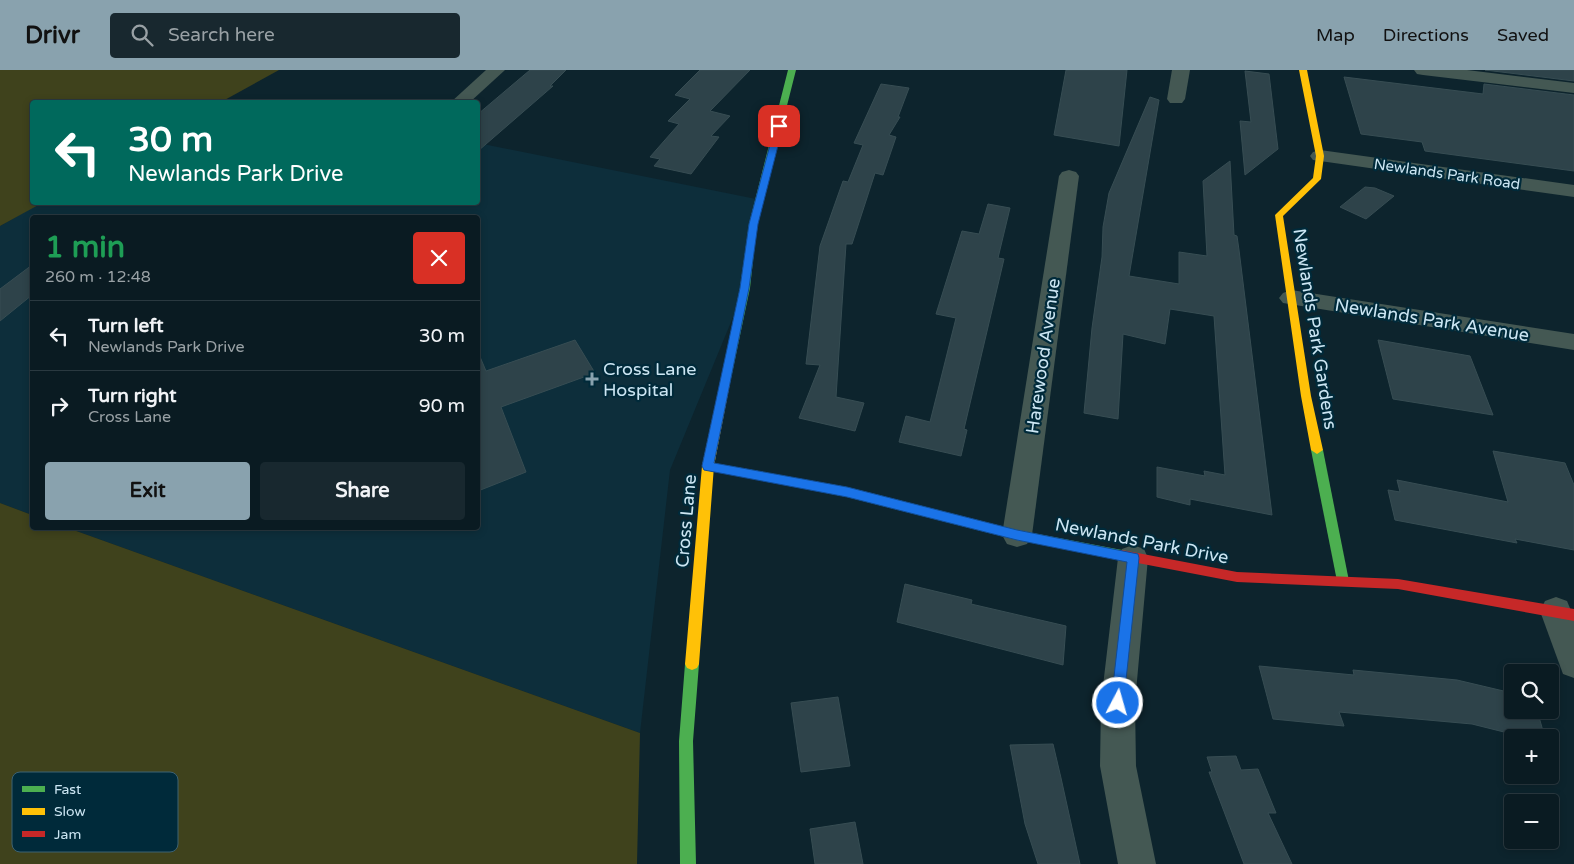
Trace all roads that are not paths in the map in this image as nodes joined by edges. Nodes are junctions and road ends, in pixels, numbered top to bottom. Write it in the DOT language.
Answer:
graph roads {
  1 [pos="496,70"];
  2 [pos="792,70"];
  3 [pos="1181,70"];
  4 [pos="1303,70"];
  5 [pos="1423,70"];
  6 [pos="1574,88"];
  7 [pos="1176,99"];
  8 [pos="462,100"];
  9 [pos="1320,156"];
  10 [pos="1069,176"];
  11 [pos="1574,191"];
  12 [pos="1291,298"];
  13 [pos="1574,342"];
  14 [pos="708,466"];
  15 [pos="1017,535"];
  16 [pos="1133,558"];
  17 [pos="1344,581"];
  18 [pos="1565,613"];
  19 [pos="1574,664"];
  20 [pos="688,864"];
  21 [pos="1137,864"];
  1 -- 8 [label="street"];
  2 -- 14 [label="street, Cross Lane"];
  3 -- 7 [label="street"];
  4 -- 9 [label="street, Newlands Park Gardens"];
  5 -- 6 [label="street"];
  9 -- 11 [label="street, Newlands Park Road"];
  9 -- 12 [label="street, Newlands Park Gardens"];
  10 -- 15 [label="street, Harewood Avenue"];
  12 -- 13 [label="street, Newlands Park Avenue"];
  12 -- 17 [label="street, Newlands Park Gardens"];
  14 -- 15 [label="street, Newlands Park Drive"];
  14 -- 20 [label="street, Cross Lane"];
  15 -- 16 [label="street, Newlands Park Drive"];
  16 -- 17 [label="street, Newlands Park Drive"];
  16 -- 21 [label="street"];
  17 -- 18 [label="street, Newlands Park Drive"];
  18 -- 19 [label="street"];
}
